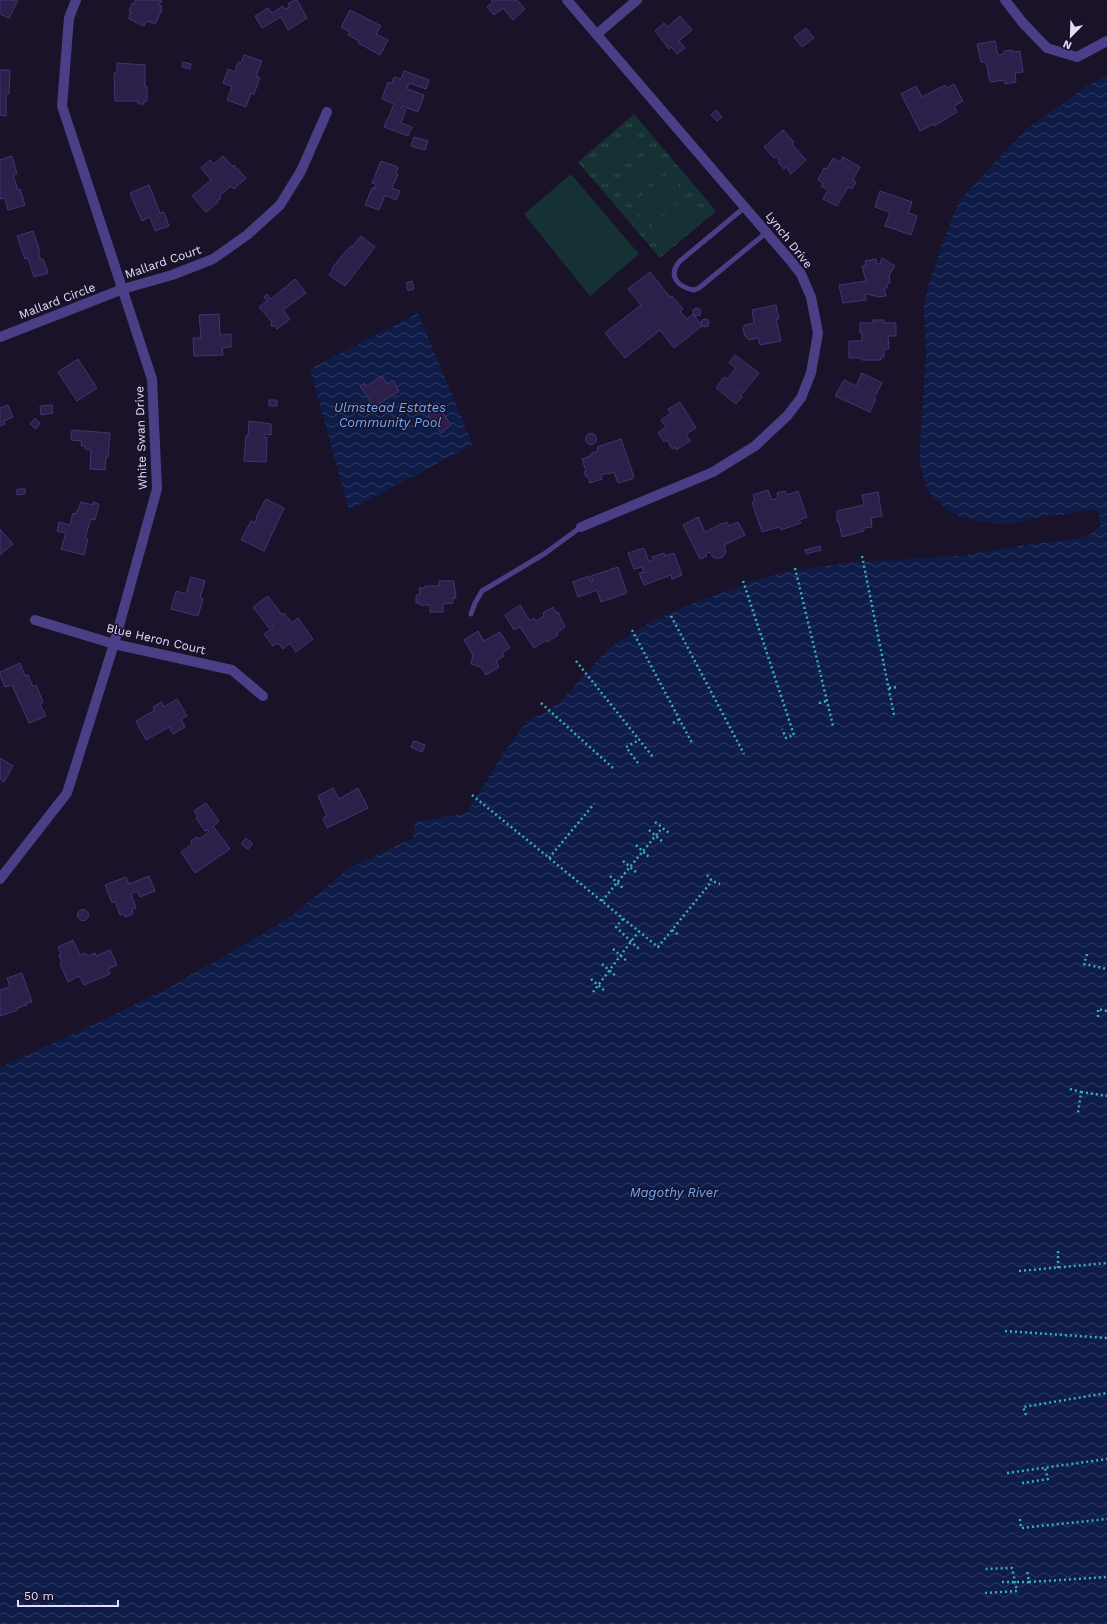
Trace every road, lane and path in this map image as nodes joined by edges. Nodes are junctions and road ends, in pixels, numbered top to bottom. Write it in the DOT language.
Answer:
graph roads {
  1 [pos="76,0"];
  2 [pos="567,0"];
  3 [pos="637,0"];
  4 [pos="1005,0"];
  5 [pos="597,34"];
  6 [pos="1107,41"];
  7 [pos="327,112"];
  8 [pos="746,207"];
  9 [pos="767,232"];
  10 [pos="123,289"];
  11 [pos="0,337"];
  12 [pos="581,527"];
  13 [pos="862,556"];
  14 [pos="795,568"];
  15 [pos="743,581"];
  16 [pos="471,614"];
  17 [pos="671,616"];
  18 [pos="35,620"];
  19 [pos="632,630"];
  20 [pos="114,644"];
  21 [pos="576,661"];
  22 [pos="899,686"];
  23 [pos="889,688"];
  24 [pos="263,696"];
  25 [pos="827,701"];
  26 [pos="541,703"];
  27 [pos="818,703"];
  28 [pos="894,715"];
  29 [pos="680,719"];
  30 [pos="673,722"];
  31 [pos="833,726"];
  32 [pos="782,729"];
  33 [pos="639,740"];
  34 [pos="692,743"];
  35 [pos="744,754"];
  36 [pos="653,757"];
  37 [pos="638,763"];
  38 [pos="611,770"];
  39 [pos="472,795"];
  40 [pos="594,804"];
  41 [pos="655,822"];
  42 [pos="662,828"];
  43 [pos="649,830"];
  44 [pos="669,833"];
  45 [pos="663,842"];
  46 [pos="636,845"];
  47 [pos="642,851"];
  48 [pos="549,858"];
  49 [pos="650,858"];
  50 [pos="623,861"];
  51 [pos="630,867"];
  52 [pos="637,873"];
  53 [pos="707,875"];
  54 [pos="610,876"];
  55 [pos="0,879"];
  56 [pos="712,881"];
  57 [pos="720,884"];
  58 [pos="624,890"];
  59 [pos="602,901"];
  60 [pos="624,918"];
  61 [pos="672,930"];
  62 [pos="639,931"];
  63 [pos="679,936"];
  64 [pos="631,941"];
  65 [pos="613,949"];
  66 [pos="639,949"];
  67 [pos="1087,954"];
  68 [pos="621,955"];
  69 [pos="628,962"];
  70 [pos="602,964"];
  71 [pos="1107,969"];
  72 [pos="609,970"];
  73 [pos="617,977"];
  74 [pos="591,979"];
  75 [pos="598,985"];
  76 [pos="593,992"];
  77 [pos="606,992"];
  78 [pos="1107,1011"];
  79 [pos="1098,1017"];
  80 [pos="1070,1089"];
  81 [pos="1081,1092"];
  82 [pos="1107,1096"];
  83 [pos="1078,1113"];
  84 [pos="1058,1250"];
  85 [pos="1107,1263"];
  86 [pos="1058,1268"];
  87 [pos="1019,1271"];
  88 [pos="1005,1331"];
  89 [pos="1107,1338"];
  90 [pos="1107,1393"];
  91 [pos="1026,1415"];
  92 [pos="1107,1459"];
  93 [pos="1044,1468"];
  94 [pos="1008,1473"];
  95 [pos="1022,1483"];
  96 [pos="1107,1518"];
  97 [pos="1020,1519"];
  98 [pos="985,1569"];
  99 [pos="1027,1570"];
  100 [pos="1107,1577"];
  101 [pos="1002,1582"];
  102 [pos="1029,1582"];
  103 [pos="985,1593"];
  1 -- 10 [label="street, White Swan Drive"];
  2 -- 5 [label="street, Lynch Drive"];
  3 -- 5 [label="street"];
  4 -- 6 [label="street"];
  5 -- 8 [label="street, Lynch Drive"];
  7 -- 10 [label="street, Mallard Court"];
  8 -- 9 [label="street, Lynch Drive"];
  8 -- 9 [label="lane"];
  9 -- 12 [label="street, Lynch Drive"];
  10 -- 11 [label="street, Mallard Circle"];
  10 -- 20 [label="street, White Swan Drive"];
  12 -- 16 [label="lane"];
  13 -- 23 [label="path"];
  14 -- 25 [label="path"];
  15 -- 32 [label="path"];
  17 -- 35 [label="path"];
  18 -- 20 [label="street, Blue Heron Court"];
  19 -- 29 [label="path"];
  20 -- 24 [label="street, Blue Heron Court"];
  20 -- 55 [label="street, White Swan Drive"];
  21 -- 33 [label="path"];
  22 -- 23 [label="path"];
  23 -- 28 [label="path"];
  25 -- 27 [label="path"];
  25 -- 31 [label="path"];
  26 -- 38 [label="path"];
  29 -- 30 [label="path"];
  29 -- 34 [label="path"];
  33 -- 36 [label="path"];
  33 -- 37 [label="path"];
  39 -- 48 [label="path"];
  40 -- 48 [label="path"];
  41 -- 42 [label="path"];
  42 -- 44 [label="path"];
  42 -- 47 [label="path"];
  43 -- 45 [label="path"];
  46 -- 47 [label="path"];
  47 -- 49 [label="path"];
  47 -- 51 [label="path"];
  48 -- 59 [label="path"];
  50 -- 51 [label="path"];
  51 -- 52 [label="path"];
  51 -- 59 [label="path"];
  53 -- 56 [label="path"];
  54 -- 58 [label="path"];
  56 -- 57 [label="path"];
  56 -- 61 [label="path"];
  59 -- 60 [label="path"];
  60 -- 62 [label="path"];
  60 -- 64 [label="path"];
  61 -- 62 [label="path"];
  61 -- 63 [label="path"];
  62 -- 64 [label="path"];
  64 -- 66 [label="path"];
  64 -- 68 [label="path"];
  65 -- 68 [label="path"];
  67 -- 71 [label="path"];
  68 -- 69 [label="path"];
  68 -- 72 [label="path"];
  70 -- 72 [label="path"];
  72 -- 73 [label="path"];
  72 -- 75 [label="path"];
  74 -- 75 [label="path"];
  75 -- 76 [label="path"];
  75 -- 77 [label="path"];
  78 -- 79 [label="path"];
  80 -- 81 [label="path"];
  81 -- 82 [label="path"];
  81 -- 83 [label="path"];
  84 -- 86 [label="path"];
  85 -- 86 [label="path"];
  86 -- 87 [label="path"];
  88 -- 89 [label="path"];
  90 -- 91 [label="path"];
  92 -- 93 [label="path"];
  93 -- 94 [label="path"];
  93 -- 95 [label="path"];
  96 -- 97 [label="path"];
  98 -- 103 [label="path"];
  99 -- 102 [label="path"];
  100 -- 102 [label="path"];
  101 -- 102 [label="path"];
}
